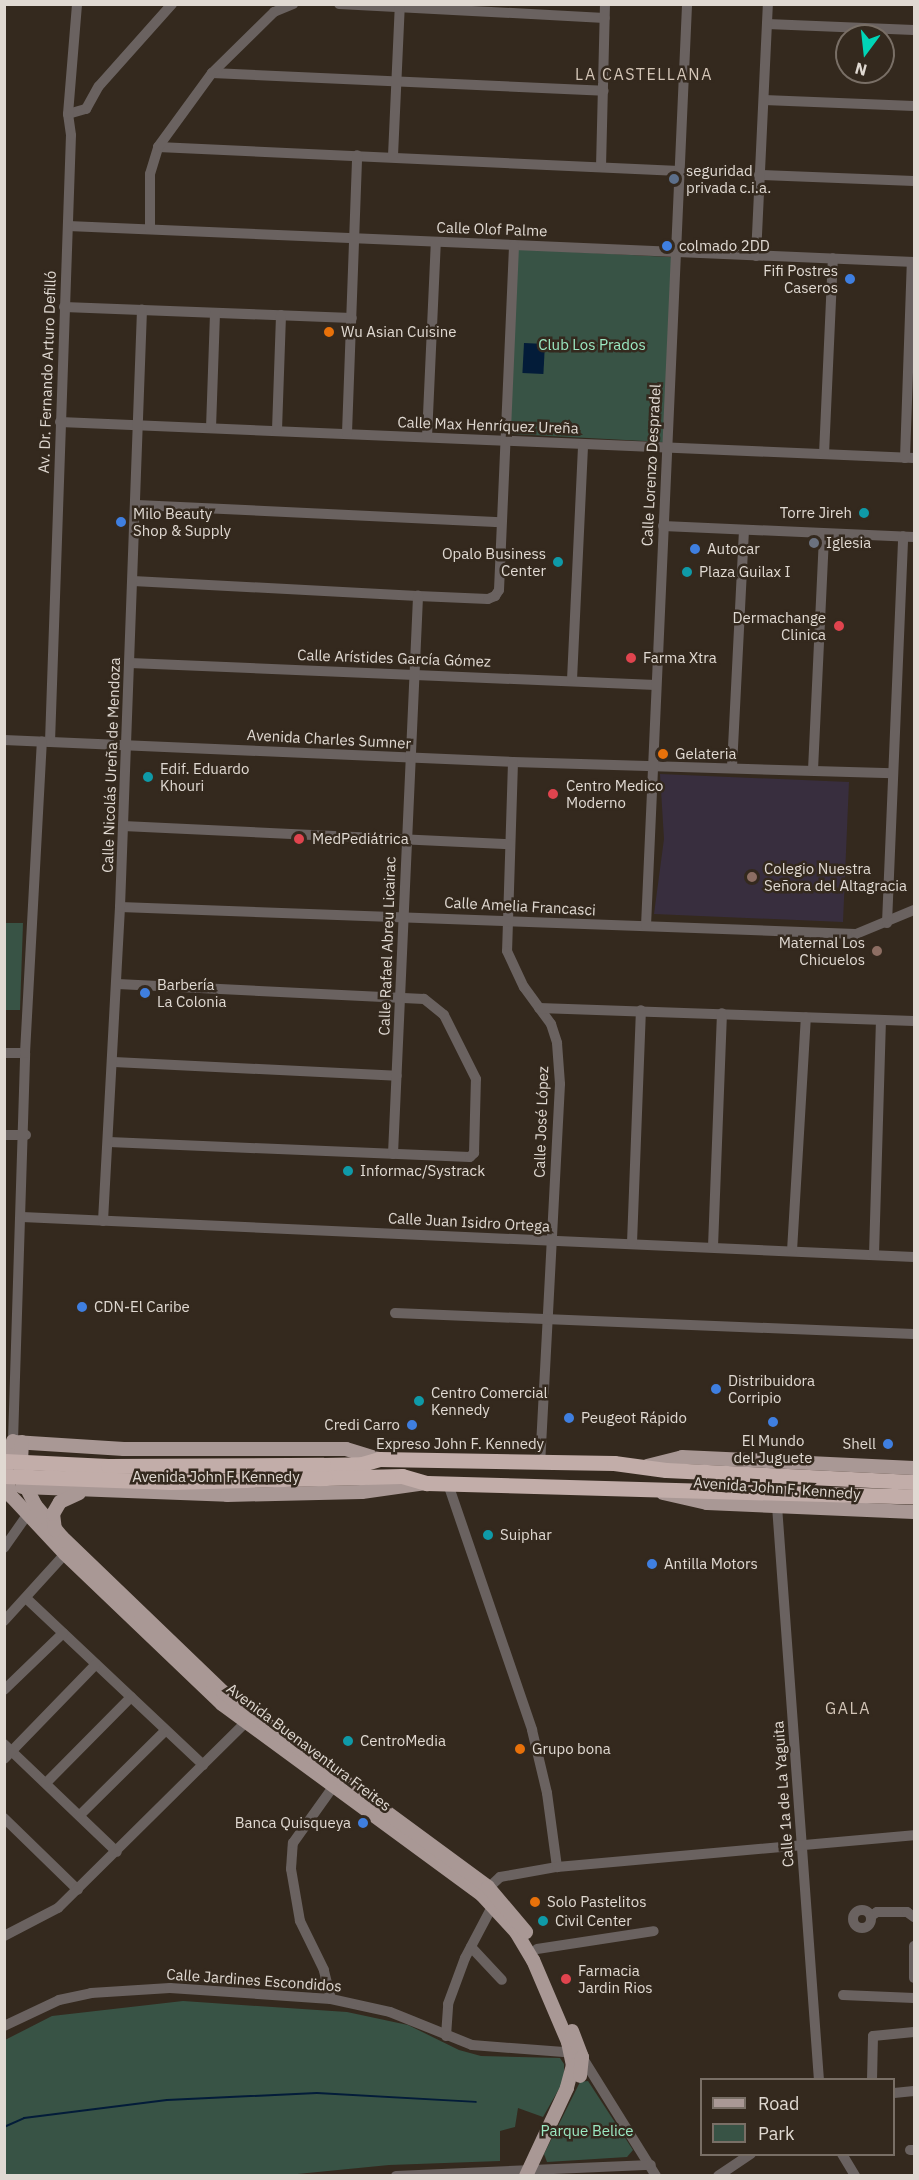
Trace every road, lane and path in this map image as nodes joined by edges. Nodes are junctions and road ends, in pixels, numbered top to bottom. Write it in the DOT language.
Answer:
graph roads {
  1 [pos="77,4"];
  2 [pos="172,4"];
  3 [pos="294,4"];
  4 [pos="339,4"];
  5 [pos="605,4"];
  6 [pos="687,4"];
  7 [pos="768,4"];
  8 [pos="400,5"];
  9 [pos="605,18"];
  10 [pos="767,24"];
  11 [pos="915,30"];
  12 [pos="212,73"];
  13 [pos="396,81"];
  14 [pos="604,91"];
  15 [pos="764,100"];
  16 [pos="915,105"];
  17 [pos="68,114"];
  18 [pos="158,147"];
  19 [pos="357,154"];
  20 [pos="393,156"];
  21 [pos="601,167"];
  22 [pos="679,171"];
  23 [pos="759,174"];
  24 [pos="915,181"];
  25 [pos="68,226"];
  26 [pos="150,230"];
  27 [pos="353,237"];
  28 [pos="436,242"];
  29 [pos="514,245"];
  30 [pos="676,252"];
  31 [pos="756,256"];
  32 [pos="833,258"];
  33 [pos="913,262"];
  34 [pos="64,307"];
  35 [pos="142,309"];
  36 [pos="215,313"];
  37 [pos="281,315"];
  38 [pos="352,318"];
  39 [pos="60,422"];
  40 [pos="140,426"];
  41 [pos="211,428"];
  42 [pos="277,430"];
  43 [pos="347,433"];
  44 [pos="428,438"];
  45 [pos="505,442"];
  46 [pos="584,444"];
  47 [pos="667,448"];
  48 [pos="824,454"];
  49 [pos="910,458"];
  50 [pos="136,505"];
  51 [pos="501,522"];
  52 [pos="663,526"];
  53 [pos="744,531"];
  54 [pos="824,534"];
  55 [pos="909,536"];
  56 [pos="133,581"];
  57 [pos="418,597"];
  58 [pos="130,663"];
  59 [pos="414,673"];
  60 [pos="572,680"];
  61 [pos="656,685"];
  62 [pos="4,740"];
  63 [pos="46,742"];
  64 [pos="124,744"];
  65 [pos="411,757"];
  66 [pos="513,762"];
  67 [pos="653,766"];
  68 [pos="732,767"];
  69 [pos="813,770"];
  70 [pos="893,773"];
  71 [pos="123,826"];
  72 [pos="407,841"];
  73 [pos="510,844"];
  74 [pos="120,907"];
  75 [pos="915,910"];
  76 [pos="404,915"];
  77 [pos="507,921"];
  78 [pos="887,923"];
  79 [pos="646,926"];
  80 [pos="117,984"];
  81 [pos="400,997"];
  82 [pos="539,1008"];
  83 [pos="641,1010"];
  84 [pos="722,1013"];
  85 [pos="806,1017"];
  86 [pos="881,1020"];
  87 [pos="915,1022"];
  88 [pos="4,1053"];
  89 [pos="25,1053"];
  90 [pos="114,1062"];
  91 [pos="397,1076"];
  92 [pos="4,1135"];
  93 [pos="26,1135"];
  94 [pos="109,1142"];
  95 [pos="393,1154"];
  96 [pos="22,1217"];
  97 [pos="103,1221"];
  98 [pos="549,1241"];
  99 [pos="632,1244"];
  100 [pos="713,1247"];
  101 [pos="792,1251"];
  102 [pos="873,1255"];
  103 [pos="915,1257"];
  104 [pos="395,1313"];
  105 [pos="546,1319"];
  106 [pos="915,1334"];
  107 [pos="14,1438"];
  108 [pos="52,1446"];
  109 [pos="379,1459"];
  110 [pos="4,1461"];
  111 [pos="540,1461"];
  112 [pos="647,1466"];
  113 [pos="915,1468"];
  114 [pos="324,1472"];
  115 [pos="915,1482"];
  116 [pos="426,1483"];
  117 [pos="448,1484"];
  118 [pos="5,1486"];
  119 [pos="27,1487"];
  120 [pos="638,1487"];
  121 [pos="50,1489"];
  122 [pos="86,1491"];
  123 [pos="915,1497"];
  124 [pos="777,1506"];
  125 [pos="22,1511"];
  126 [pos="915,1512"];
  127 [pos="55,1530"];
  128 [pos="4,1548"];
  129 [pos="65,1554"];
  130 [pos="27,1599"];
  131 [pos="4,1621"];
  132 [pos="63,1633"];
  133 [pos="96,1664"];
  134 [pos="4,1690"];
  135 [pos="131,1698"];
  136 [pos="249,1719"];
  137 [pos="165,1731"];
  138 [pos="4,1744"];
  139 [pos="14,1752"];
  140 [pos="4,1759"];
  141 [pos="203,1765"];
  142 [pos="46,1783"];
  143 [pos="333,1787"];
  144 [pos="80,1815"];
  145 [pos="4,1818"];
  146 [pos="915,1835"];
  147 [pos="802,1844"];
  148 [pos="117,1852"];
  149 [pos="557,1867"];
  150 [pos="78,1890"];
  151 [pos="485,1891"];
  152 [pos="493,1905"];
  153 [pos="870,1916"];
  154 [pos="915,1917"];
  155 [pos="654,1931"];
  156 [pos="4,1936"];
  157 [pos="915,1946"];
  158 [pos="471,1947"];
  159 [pos="537,1949"];
  160 [pos="915,1978"];
  161 [pos="502,1980"];
  162 [pos="843,1995"];
  163 [pos="915,1998"];
  164 [pos="331,1999"];
  165 [pos="4,2026"];
  166 [pos="915,2032"];
  167 [pos="446,2036"];
  168 [pos="576,2056"];
  169 [pos="819,2078"];
  170 [pos="872,2078"];
  171 [pos="915,2091"];
  172 [pos="895,2093"];
  173 [pos="748,2156"];
  174 [pos="843,2156"];
  175 [pos="651,2165"];
  176 [pos="531,2173"];
  177 [pos="396,2175"];
  178 [pos="656,2175"];
  179 [pos="718,2175"];
  180 [pos="855,2175"];
  1 -- 17 [label="street, Av. Dr. Fernando Arturo Defilló"];
  2 -- 17 [label="street"];
  3 -- 12 [label="street"];
  4 -- 8 [label="street"];
  5 -- 9 [label="street"];
  6 -- 22 [label="street, Calle Lorenzo Despradel"];
  7 -- 10 [label="street"];
  8 -- 9 [label="street"];
  8 -- 13 [label="street"];
  9 -- 14 [label="street"];
  10 -- 11 [label="street"];
  10 -- 15 [label="street"];
  12 -- 13 [label="street"];
  12 -- 18 [label="street"];
  13 -- 14 [label="street"];
  13 -- 20 [label="street"];
  14 -- 21 [label="street"];
  15 -- 16 [label="street"];
  15 -- 23 [label="street"];
  17 -- 25 [label="street, Av. Dr. Fernando Arturo Defilló"];
  18 -- 19 [label="street"];
  18 -- 26 [label="street"];
  19 -- 20 [label="street"];
  19 -- 27 [label="street"];
  20 -- 21 [label="street"];
  21 -- 22 [label="street"];
  22 -- 30 [label="street, Calle Lorenzo Despradel"];
  23 -- 24 [label="street"];
  23 -- 31 [label="street"];
  25 -- 26 [label="street, Calle Olof Palme"];
  25 -- 34 [label="street, Av. Dr. Fernando Arturo Defilló"];
  26 -- 27 [label="street, Calle Olof Palme"];
  27 -- 28 [label="street, Calle Olof Palme"];
  27 -- 38 [label="street"];
  28 -- 29 [label="street, Calle Olof Palme"];
  28 -- 44 [label="street"];
  29 -- 30 [label="street, Calle Olof Palme"];
  29 -- 45 [label="street"];
  30 -- 31 [label="street, Calle Olof Palme"];
  30 -- 47 [label="street, Calle Lorenzo Despradel"];
  31 -- 32 [label="street, Calle Olof Palme"];
  32 -- 33 [label="street, Calle Olof Palme"];
  32 -- 48 [label="street"];
  33 -- 49 [label="street"];
  34 -- 35 [label="street"];
  34 -- 39 [label="street, Av. Dr. Fernando Arturo Defilló"];
  35 -- 36 [label="street"];
  35 -- 40 [label="street, Calle Nicolás Ureña de Mendoza"];
  36 -- 37 [label="street"];
  36 -- 41 [label="street"];
  37 -- 38 [label="street"];
  37 -- 42 [label="street"];
  38 -- 43 [label="street"];
  39 -- 40 [label="street, Calle Max Henríquez Ureña"];
  39 -- 63 [label="street, Av. Dr. Fernando Arturo Defilló"];
  40 -- 41 [label="street, Calle Max Henríquez Ureña"];
  40 -- 50 [label="street, Calle Nicolás Ureña de Mendoza"];
  41 -- 42 [label="street, Calle Max Henríquez Ureña"];
  42 -- 43 [label="street, Calle Max Henríquez Ureña"];
  43 -- 44 [label="street, Calle Max Henríquez Ureña"];
  44 -- 45 [label="street, Calle Max Henríquez Ureña"];
  45 -- 46 [label="street, Calle Max Henríquez Ureña"];
  45 -- 51 [label="street"];
  46 -- 47 [label="street, Calle Max Henríquez Ureña"];
  46 -- 60 [label="street"];
  47 -- 48 [label="street, Calle Max Henríquez Ureña"];
  47 -- 52 [label="street, Calle Lorenzo Despradel"];
  48 -- 49 [label="street, Calle Max Henríquez Ureña"];
  50 -- 51 [label="street"];
  50 -- 56 [label="street, Calle Nicolás Ureña de Mendoza"];
  51 -- 57 [label="street"];
  52 -- 53 [label="street"];
  52 -- 61 [label="street, Calle Lorenzo Despradel"];
  53 -- 54 [label="street"];
  53 -- 68 [label="street"];
  54 -- 55 [label="street"];
  54 -- 69 [label="street"];
  55 -- 70 [label="street"];
  56 -- 57 [label="street"];
  56 -- 58 [label="street, Calle Nicolás Ureña de Mendoza"];
  57 -- 59 [label="street, Calle Rafael Abreu Licairac"];
  58 -- 59 [label="street, Calle Arístides García Gómez"];
  58 -- 64 [label="street, Calle Nicolás Ureña de Mendoza"];
  59 -- 60 [label="street, Calle Arístides García Gómez"];
  59 -- 65 [label="street, Calle Rafael Abreu Licairac"];
  60 -- 61 [label="street, Calle Arístides García Gómez"];
  61 -- 67 [label="street, Calle Lorenzo Despradel"];
  62 -- 63 [label="street, Avenida Charles Sumner"];
  63 -- 64 [label="street, Avenida Charles Sumner"];
  63 -- 89 [label="street, Av. Dr. Fernando Arturo Defilló"];
  64 -- 65 [label="street, Avenida Charles Sumner"];
  64 -- 71 [label="street, Calle Nicolás Ureña de Mendoza"];
  65 -- 66 [label="street, Avenida Charles Sumner"];
  65 -- 72 [label="street, Calle Rafael Abreu Licairac"];
  66 -- 67 [label="street, Avenida Charles Sumner"];
  66 -- 73 [label="street, Calle José López"];
  67 -- 68 [label="street, Avenida Charles Sumner"];
  67 -- 79 [label="street, Calle Lorenzo Despradel"];
  68 -- 69 [label="street, Avenida Charles Sumner"];
  69 -- 70 [label="street, Avenida Charles Sumner"];
  70 -- 78 [label="street"];
  71 -- 72 [label="street"];
  71 -- 74 [label="street, Calle Nicolás Ureña de Mendoza"];
  72 -- 73 [label="street"];
  72 -- 76 [label="street, Calle Rafael Abreu Licairac"];
  73 -- 77 [label="street, Calle José López"];
  74 -- 76 [label="street, Calle Amelia Francasci"];
  74 -- 80 [label="street, Calle Nicolás Ureña de Mendoza"];
  75 -- 78 [label="street, Calle Amelia Francasci"];
  76 -- 77 [label="street, Calle Amelia Francasci"];
  76 -- 81 [label="street, Calle Rafael Abreu Licairac"];
  77 -- 79 [label="street, Calle Amelia Francasci"];
  77 -- 82 [label="street, Calle José López"];
  78 -- 79 [label="street, Calle Amelia Francasci"];
  80 -- 81 [label="street"];
  80 -- 90 [label="street, Calle Nicolás Ureña de Mendoza"];
  81 -- 91 [label="street, Calle Rafael Abreu Licairac"];
  81 -- 95 [label="street"];
  82 -- 83 [label="street"];
  82 -- 98 [label="street, Calle José López"];
  83 -- 84 [label="street"];
  83 -- 99 [label="street"];
  84 -- 85 [label="street"];
  84 -- 100 [label="street"];
  85 -- 86 [label="street"];
  85 -- 101 [label="street"];
  86 -- 87 [label="street"];
  86 -- 102 [label="street"];
  88 -- 89 [label="street"];
  89 -- 93 [label="street, Av. Dr. Fernando Arturo Defilló"];
  90 -- 91 [label="street"];
  90 -- 94 [label="street, Calle Nicolás Ureña de Mendoza"];
  91 -- 95 [label="street, Calle Rafael Abreu Licairac"];
  92 -- 93 [label="street"];
  93 -- 96 [label="street, Av. Dr. Fernando Arturo Defilló"];
  94 -- 95 [label="street"];
  94 -- 97 [label="street, Calle Nicolás Ureña de Mendoza"];
  96 -- 97 [label="street, Calle Juan Isidro Ortega"];
  96 -- 107 [label="street, Av. Dr. Fernando Arturo Defilló"];
  97 -- 98 [label="street, Calle Juan Isidro Ortega"];
  98 -- 99 [label="street, Calle Juan Isidro Ortega"];
  98 -- 105 [label="street, Calle José López"];
  99 -- 100 [label="street, Calle Juan Isidro Ortega"];
  100 -- 101 [label="street, Calle Juan Isidro Ortega"];
  101 -- 102 [label="street, Calle Juan Isidro Ortega"];
  102 -- 103 [label="street, Calle Juan Isidro Ortega"];
  104 -- 105 [label="street"];
  105 -- 106 [label="street"];
  105 -- 111 [label="street, Calle José López"];
  107 -- 108 [label="main road, Avenida John F. Kennedy"];
  107 -- 118 [label="main road"];
  107 -- 119 [label="main road, Avenida Buenaventura Freites"];
  108 -- 109 [label="main road, Avenida John F. Kennedy"];
  108 -- 121 [label="main road"];
  109 -- 111 [label="highway, Expreso John F. Kennedy"];
  109 -- 114 [label="highway, Expreso John F. Kennedy"];
  110 -- 114 [label="highway, Expreso John F. Kennedy, bridge"];
  111 -- 112 [label="highway, Expreso John F. Kennedy"];
  112 -- 113 [label="main road, Avenida John F. Kennedy"];
  112 -- 115 [label="highway, Expreso John F. Kennedy"];
  114 -- 116 [label="highway, Expreso John F. Kennedy"];
  114 -- 118 [label="highway, Expreso John F. Kennedy, bridge"];
  116 -- 117 [label="highway, Expreso John F. Kennedy"];
  116 -- 122 [label="main road, Avenida John F. Kennedy"];
  117 -- 120 [label="highway, Expreso John F. Kennedy"];
  117 -- 149 [label="street"];
  118 -- 119 [label="main road, Avenida John F. Kennedy"];
  118 -- 125 [label="main road, Avenida Buenaventura Freites"];
  119 -- 121 [label="main road, Avenida John F. Kennedy"];
  119 -- 127 [label="main road, Avenida Buenaventura Freites"];
  120 -- 123 [label="highway, Expreso John F. Kennedy"];
  120 -- 124 [label="main road, Avenida John F. Kennedy"];
  121 -- 122 [label="main road, Avenida John F. Kennedy"];
  122 -- 127 [label="main road"];
  124 -- 126 [label="main road, Avenida John F. Kennedy"];
  124 -- 147 [label="street, Calle 1a de La Yaguita"];
  125 -- 128 [label="street"];
  125 -- 129 [label="main road, Avenida Buenaventura Freites"];
  127 -- 136 [label="main road, Avenida Buenaventura Freites"];
  129 -- 130 [label="street"];
  129 -- 136 [label="main road, Avenida Buenaventura Freites"];
  130 -- 131 [label="street"];
  130 -- 132 [label="street"];
  132 -- 133 [label="street"];
  132 -- 134 [label="street"];
  133 -- 135 [label="street"];
  133 -- 139 [label="street"];
  135 -- 137 [label="street"];
  135 -- 142 [label="street"];
  136 -- 141 [label="street"];
  136 -- 143 [label="main road, Avenida Buenaventura Freites"];
  136 -- 151 [label="main road, Avenida Buenaventura Freites"];
  137 -- 141 [label="street"];
  137 -- 144 [label="street"];
  138 -- 139 [label="street"];
  139 -- 140 [label="street"];
  139 -- 142 [label="street"];
  141 -- 148 [label="street"];
  142 -- 144 [label="street"];
  143 -- 151 [label="main road, Avenida Buenaventura Freites"];
  143 -- 164 [label="street"];
  144 -- 148 [label="street"];
  145 -- 150 [label="street"];
  146 -- 147 [label="street"];
  147 -- 149 [label="street"];
  147 -- 169 [label="street, Calle 1a de La Yaguita"];
  148 -- 150 [label="street"];
  149 -- 151 [label="street"];
  150 -- 156 [label="street"];
  151 -- 152 [label="main road, Avenida Buenaventura Freites"];
  151 -- 159 [label="main road, Avenida Buenaventura Freites"];
  152 -- 158 [label="street"];
  152 -- 168 [label="main road, Avenida Buenaventura Freites"];
  153 -- 154 [label="street"];
  155 -- 159 [label="street"];
  157 -- 160 [label="street"];
  158 -- 161 [label="street"];
  158 -- 167 [label="street"];
  159 -- 168 [label="main road, Avenida Buenaventura Freites"];
  162 -- 163 [label="street"];
  164 -- 165 [label="street, Calle Jardines Escondidos"];
  164 -- 167 [label="street, Calle Jardines Escondidos"];
  166 -- 170 [label="street"];
  167 -- 168 [label="street, Calle Jardines Escondidos"];
  168 -- 175 [label="street"];
  168 -- 176 [label="main road"];
  171 -- 172 [label="street"];
  173 -- 179 [label="street"];
  174 -- 180 [label="street"];
  175 -- 176 [label="street"];
  175 -- 178 [label="street"];
  176 -- 177 [label="street"];
}
